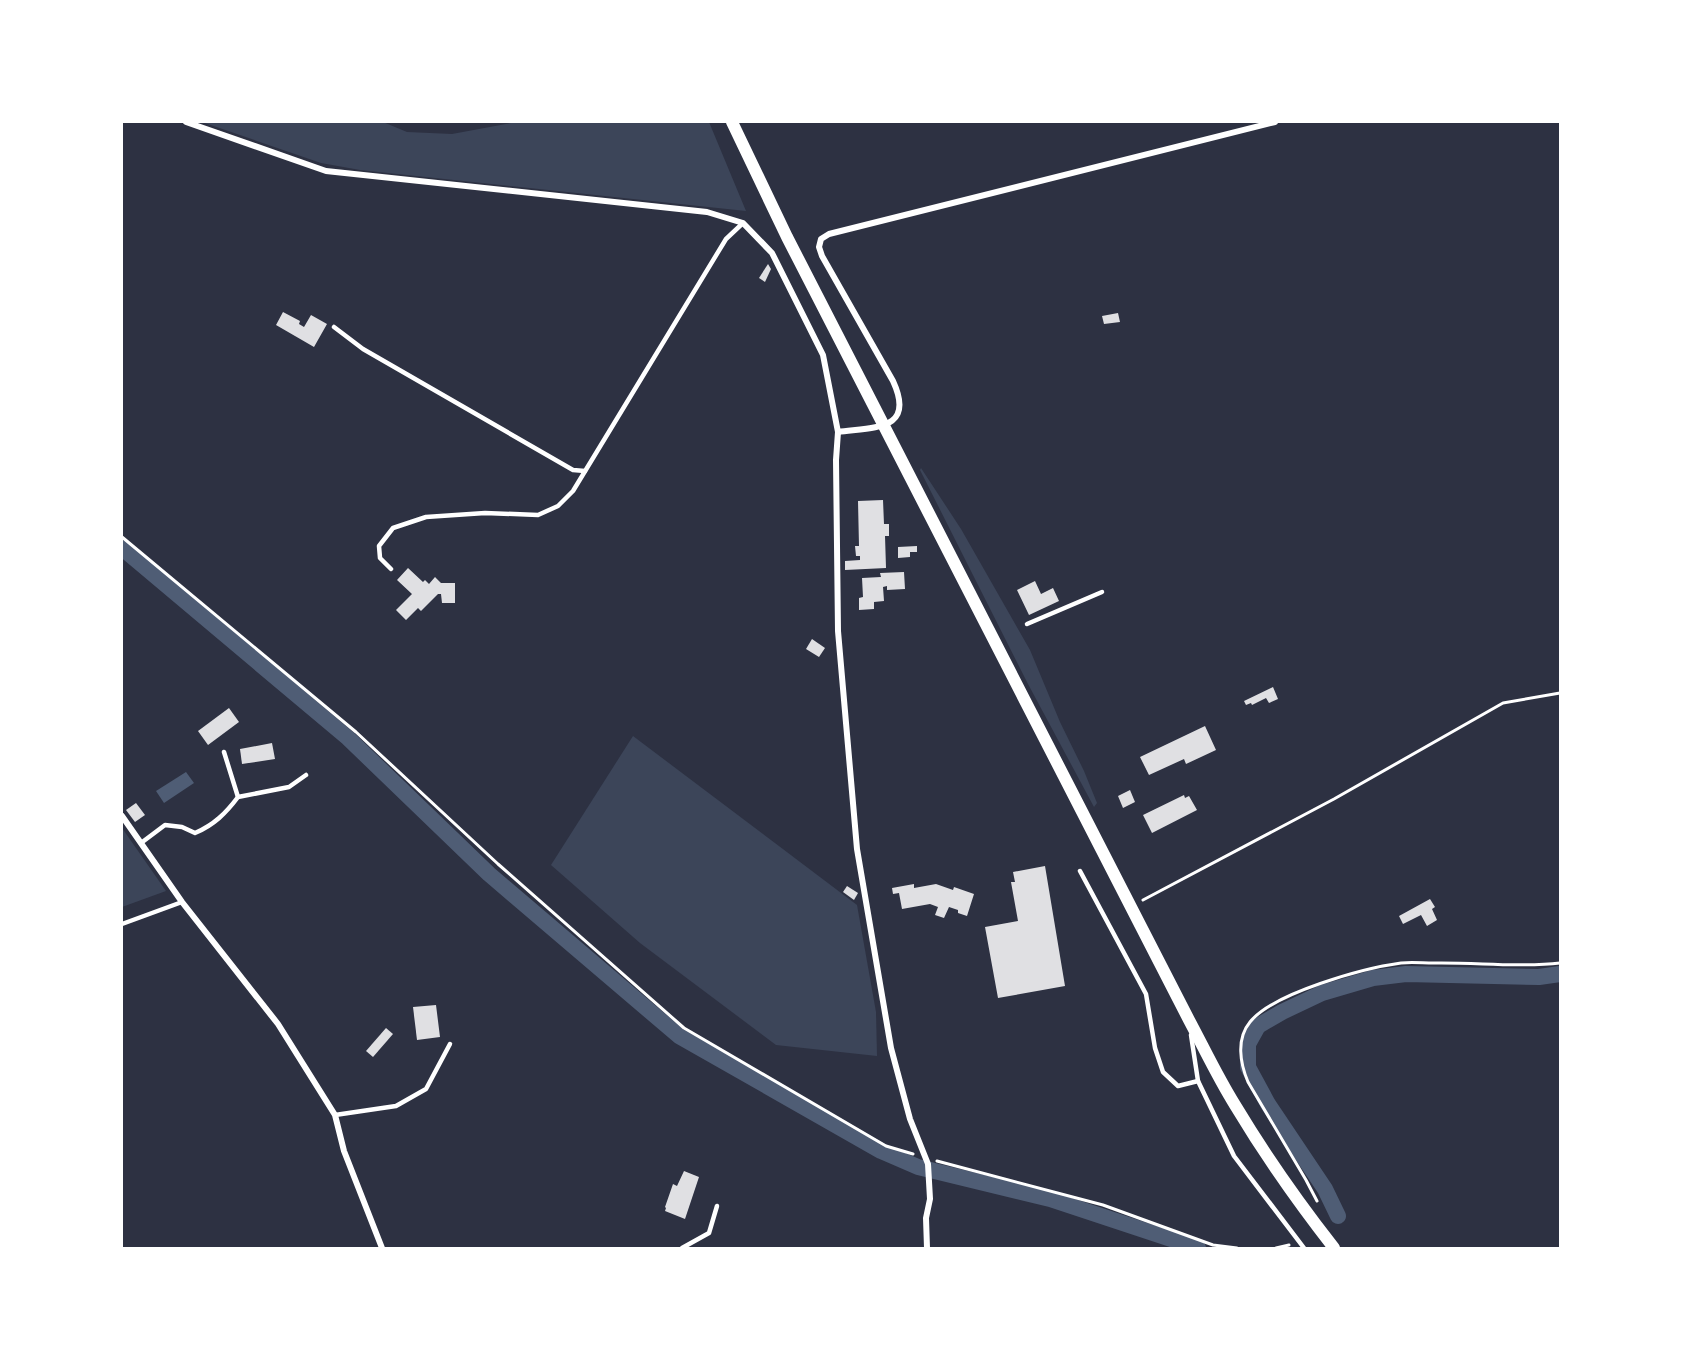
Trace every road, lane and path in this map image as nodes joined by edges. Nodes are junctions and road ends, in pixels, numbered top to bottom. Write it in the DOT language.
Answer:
graph roads {
  1 [pos="186,122"];
  2 [pos="732,122"];
  3 [pos="1275,122"];
  4 [pos="744,223"];
  5 [pos="334,327"];
  6 [pos="884,425"];
  7 [pos="838,432"];
  8 [pos="585,471"];
  9 [pos="122,537"];
  10 [pos="391,569"];
  11 [pos="1102,592"];
  12 [pos="1027,624"];
  13 [pos="1560,693"];
  14 [pos="224,752"];
  15 [pos="306,775"];
  16 [pos="238,797"];
  17 [pos="122,816"];
  18 [pos="141,843"];
  19 [pos="1080,871"];
  20 [pos="182,902"];
  21 [pos="1131,906"];
  22 [pos="122,924"];
  23 [pos="1560,963"];
  24 [pos="1189,1020"];
  25 [pos="450,1044"];
  26 [pos="1198,1081"];
  27 [pos="334,1115"];
  28 [pos="927,1161"];
  29 [pos="1317,1203"];
  30 [pos="717,1206"];
  31 [pos="1298,1242"];
  32 [pos="382,1248"];
  33 [pos="682,1248"];
  34 [pos="927,1248"];
  35 [pos="1238,1248"];
  36 [pos="1276,1248"];
  37 [pos="1304,1248"];
  38 [pos="1334,1248"];
  1 -- 4 [label="street"];
  2 -- 6 [label="main road"];
  3 -- 6 [label="street"];
  4 -- 7 [label="street"];
  4 -- 8 [label="lane"];
  5 -- 8 [label="lane"];
  6 -- 7 [label="street"];
  6 -- 21 [label="main road"];
  7 -- 28 [label="street"];
  8 -- 10 [label="lane"];
  9 -- 28 [label="path"];
  11 -- 12 [label="lane"];
  13 -- 21 [label="path"];
  14 -- 16 [label="lane"];
  15 -- 16 [label="lane"];
  16 -- 18 [label="lane"];
  17 -- 18 [label="street"];
  18 -- 20 [label="street"];
  19 -- 26 [label="lane"];
  20 -- 22 [label="lane"];
  20 -- 27 [label="street"];
  21 -- 24 [label="main road"];
  23 -- 29 [label="path"];
  24 -- 26 [label="lane"];
  24 -- 38 [label="main road"];
  25 -- 27 [label="lane"];
  26 -- 31 [label="lane"];
  27 -- 32 [label="street"];
  28 -- 34 [label="street"];
  28 -- 35 [label="path"];
  30 -- 33 [label="lane"];
  31 -- 36 [label="path"];
  31 -- 37 [label="lane"];
}
